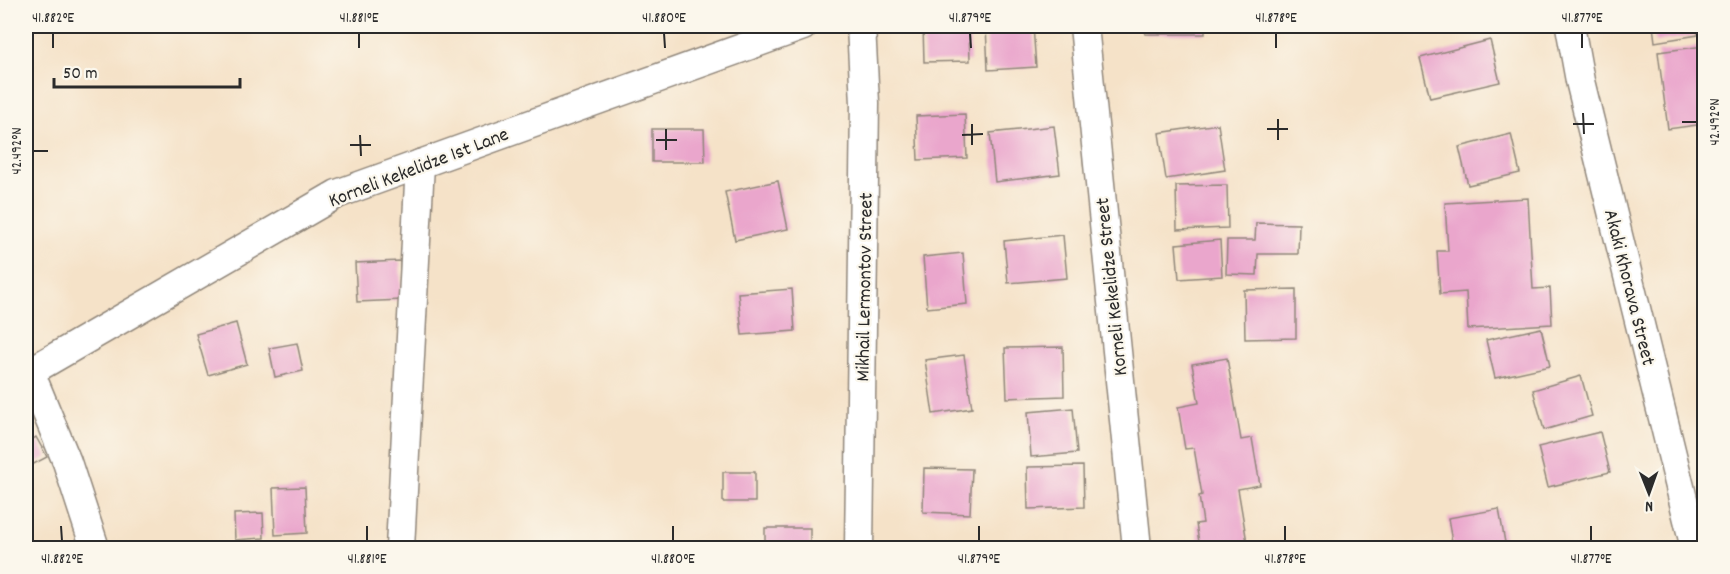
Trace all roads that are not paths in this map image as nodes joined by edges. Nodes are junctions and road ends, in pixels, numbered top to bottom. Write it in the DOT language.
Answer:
graph roads {
  1 [pos="803,26"];
  2 [pos="861,26"];
  3 [pos="1084,26"];
  4 [pos="1570,26"];
  5 [pos="420,164"];
  6 [pos="28,373"];
  7 [pos="94,549"];
  8 [pos="400,549"];
  9 [pos="859,549"];
  10 [pos="1137,549"];
  11 [pos="1695,549"];
  1 -- 5 [label="street, Korneli Kekelidze 1st Lane"];
  2 -- 9 [label="street, Mikhail Lermontov Street"];
  3 -- 10 [label="street, Korneli Kekelidze Street"];
  4 -- 11 [label="street, Akaki Khorava Street"];
  5 -- 6 [label="street, Korneli Kekelidze 1st Lane"];
  5 -- 8 [label="street"];
  6 -- 7 [label="street"];
}
